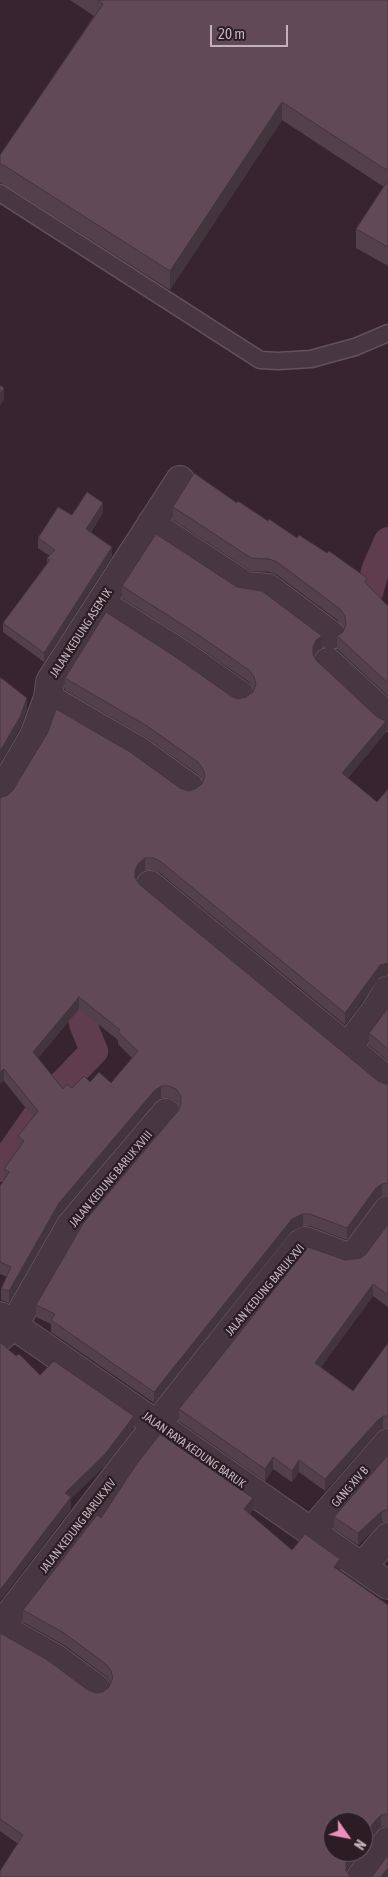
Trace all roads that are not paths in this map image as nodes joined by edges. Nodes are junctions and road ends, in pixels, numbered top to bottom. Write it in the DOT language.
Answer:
graph roads {
  1 [pos="0,193"];
  2 [pos="388,333"];
  3 [pos="180,480"];
  4 [pos="151,524"];
  5 [pos="101,603"];
  6 [pos="331,635"];
  7 [pos="328,662"];
  8 [pos="240,695"];
  9 [pos="48,698"];
  10 [pos="388,718"];
  11 [pos="189,787"];
  12 [pos="0,794"];
  13 [pos="150,885"];
  14 [pos="388,990"];
  15 [pos="347,1048"];
  16 [pos="388,1081"];
  17 [pos="166,1113"];
  18 [pos="388,1210"];
  19 [pos="5,1326"];
  20 [pos="157,1425"];
  21 [pos="388,1443"];
  22 [pos="311,1532"];
  23 [pos="388,1537"];
  24 [pos="362,1567"];
  25 [pos="388,1585"];
  26 [pos="0,1627"];
  27 [pos="97,1689"];
  28 [pos="388,1841"];
  29 [pos="361,1877"];
  1 -- 2 [label="lane"];
  3 -- 4 [label="street, JALAN KEDUNG ASEM IX"];
  4 -- 5 [label="street, JALAN KEDUNG ASEM IX"];
  4 -- 6 [label="street"];
  5 -- 8 [label="street"];
  5 -- 9 [label="street, JALAN KEDUNG ASEM IX"];
  7 -- 10 [label="street"];
  9 -- 11 [label="street"];
  9 -- 12 [label="street, JALAN KEDUNG ASEM IX"];
  13 -- 15 [label="street"];
  14 -- 15 [label="street"];
  15 -- 16 [label="street"];
  17 -- 19 [label="street, JALAN KEDUNG BARUK XVIII"];
  18 -- 20 [label="street, JALAN KEDUNG BARUK XVI"];
  19 -- 20 [label="street, JALAN RAYA KEDUNG BARUK"];
  20 -- 22 [label="street, JALAN RAYA KEDUNG BARUK"];
  20 -- 26 [label="street, JALAN KEDUNG BARUK XIV"];
  21 -- 22 [label="street, GANG XIV B"];
  22 -- 24 [label="street, JALAN RAYA KEDUNG BARUK"];
  23 -- 24 [label="street"];
  24 -- 25 [label="street, JALAN RAYA KEDUNG BARUK"];
  26 -- 27 [label="street, JALAN KEDUNG BARUK XIV"];
  28 -- 29 [label="street"];
}
